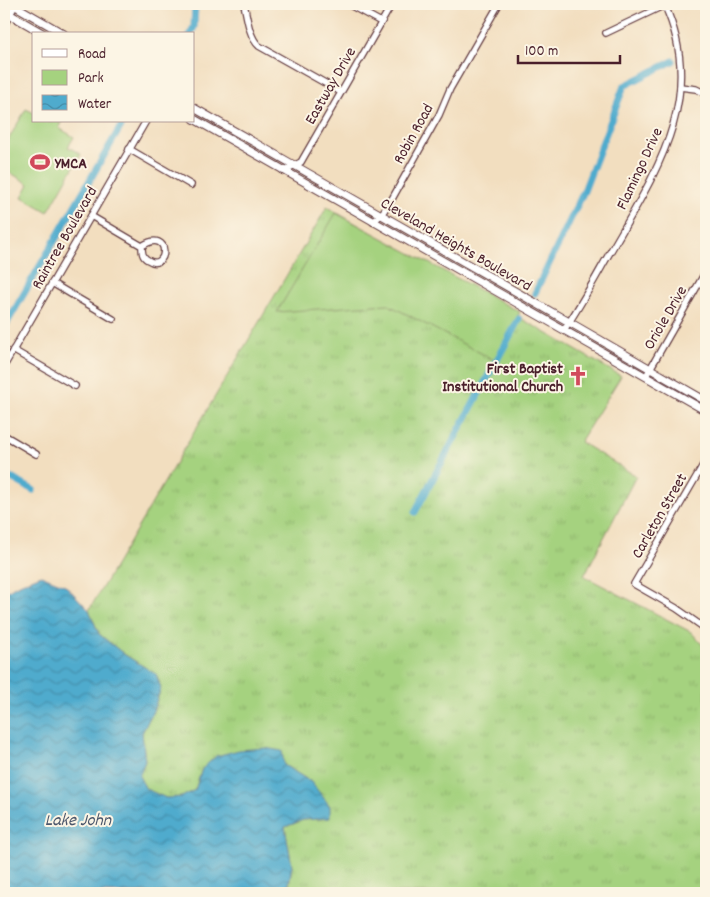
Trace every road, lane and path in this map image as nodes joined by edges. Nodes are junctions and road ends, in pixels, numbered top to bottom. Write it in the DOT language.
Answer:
graph roads {
  1 [pos="14,4"];
  2 [pos="244,4"];
  3 [pos="348,4"];
  4 [pos="392,4"];
  5 [pos="499,4"];
  6 [pos="665,4"];
  7 [pos="7,13"];
  8 [pos="381,22"];
  9 [pos="4,25"];
  10 [pos="40,32"];
  11 [pos="61,32"];
  12 [pos="606,33"];
  13 [pos="680,87"];
  14 [pos="341,92"];
  15 [pos="706,94"];
  16 [pos="195,109"];
  17 [pos="195,120"];
  18 [pos="145,122"];
  19 [pos="129,149"];
  20 [pos="293,166"];
  21 [pos="282,171"];
  22 [pos="191,185"];
  23 [pos="381,215"];
  24 [pos="91,216"];
  25 [pos="373,222"];
  26 [pos="142,246"];
  27 [pos="706,271"];
  28 [pos="482,273"];
  29 [pos="477,281"];
  30 [pos="52,283"];
  31 [pos="523,296"];
  32 [pos="519,304"];
  33 [pos="114,319"];
  34 [pos="569,323"];
  35 [pos="564,330"];
  36 [pos="13,350"];
  37 [pos="4,366"];
  38 [pos="650,368"];
  39 [pos="646,376"];
  40 [pos="74,386"];
  41 [pos="706,401"];
  42 [pos="706,411"];
  43 [pos="4,435"];
  44 [pos="36,454"];
  45 [pos="706,460"];
  46 [pos="706,629"];
  1 -- 7 [label="street"];
  1 -- 11 [label="street"];
  2 -- 14 [label="street"];
  3 -- 8 [label="street"];
  4 -- 8 [label="street, Eastway Drive"];
  5 -- 23 [label="street, Robin Road"];
  6 -- 12 [label="street"];
  6 -- 13 [label="street, Flamingo Drive"];
  7 -- 9 [label="street"];
  7 -- 10 [label="street"];
  8 -- 14 [label="street, Eastway Drive"];
  13 -- 15 [label="street"];
  13 -- 34 [label="street, Flamingo Drive"];
  14 -- 20 [label="street, Eastway Drive"];
  16 -- 20 [label="street, Cleveland Heights Boulevard"];
  17 -- 21 [label="street, Cleveland Heights Boulevard"];
  18 -- 19 [label="street, Raintree Boulevard"];
  19 -- 22 [label="street"];
  19 -- 24 [label="street, Raintree Boulevard"];
  20 -- 21 [label="street, Eastway Drive"];
  20 -- 23 [label="street, Cleveland Heights Boulevard"];
  21 -- 25 [label="street, Cleveland Heights Boulevard"];
  23 -- 25 [label="street, Robin Road"];
  23 -- 28 [label="street, Cleveland Heights Boulevard"];
  24 -- 26 [label="street"];
  24 -- 30 [label="street, Raintree Boulevard"];
  25 -- 29 [label="street, Cleveland Heights Boulevard"];
  27 -- 38 [label="street, Oriole Drive"];
  28 -- 29 [label="street"];
  28 -- 31 [label="street, Cleveland Heights Boulevard"];
  29 -- 32 [label="street, Cleveland Heights Boulevard"];
  30 -- 33 [label="street"];
  30 -- 36 [label="street, Raintree Boulevard"];
  31 -- 32 [label="street"];
  31 -- 34 [label="street, Cleveland Heights Boulevard"];
  32 -- 35 [label="street, Cleveland Heights Boulevard"];
  34 -- 35 [label="street, Flamingo Drive"];
  34 -- 38 [label="street, Cleveland Heights Boulevard"];
  35 -- 39 [label="street, Cleveland Heights Boulevard"];
  36 -- 37 [label="street, Raintree Boulevard"];
  36 -- 40 [label="street"];
  38 -- 39 [label="street, Oriole Drive"];
  38 -- 41 [label="street, Cleveland Heights Boulevard"];
  39 -- 42 [label="street, Cleveland Heights Boulevard"];
  43 -- 44 [label="street"];
  45 -- 46 [label="street, Carleton Street"];
}
